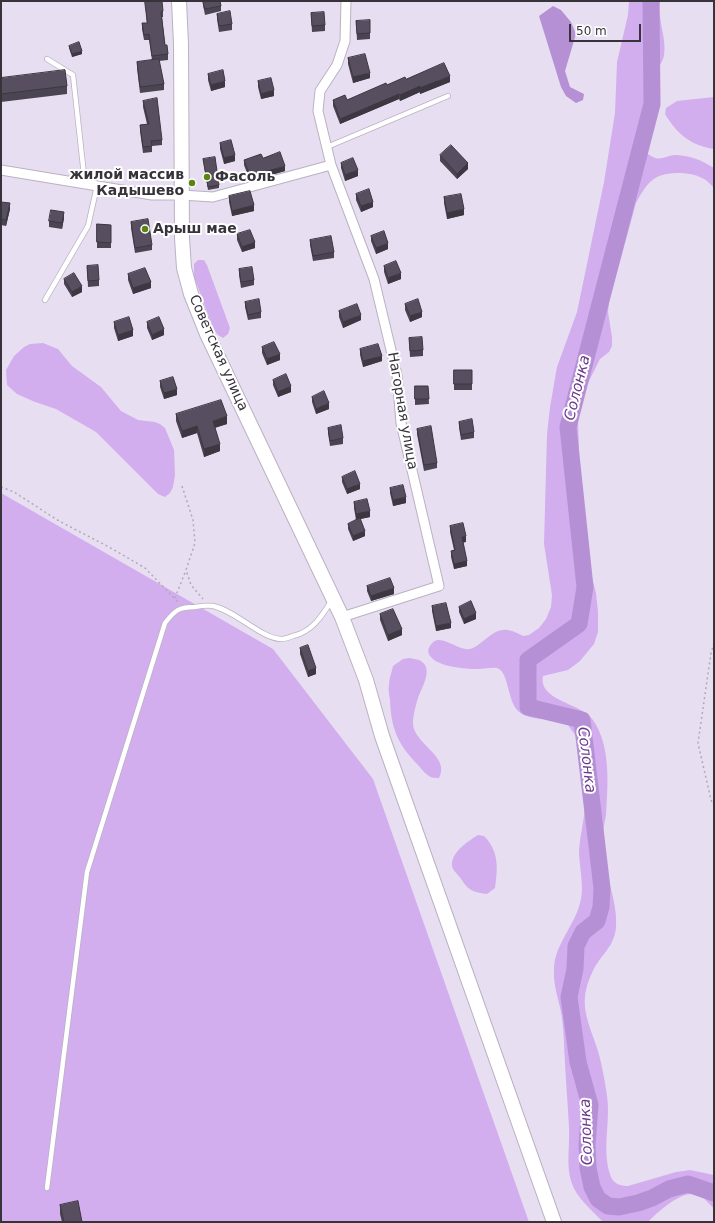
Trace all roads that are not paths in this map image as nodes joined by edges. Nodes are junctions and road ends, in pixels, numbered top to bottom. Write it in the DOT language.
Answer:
graph roads {
  1 [pos="179,1"];
  2 [pos="346,1"];
  3 [pos="47,59"];
  4 [pos="448,96"];
  5 [pos="327,147"];
  6 [pos="331,165"];
  7 [pos="1,170"];
  8 [pos="85,184"];
  9 [pos="97,186"];
  10 [pos="181,195"];
  11 [pos="45,300"];
  12 [pos="333,599"];
  13 [pos="342,617"];
  14 [pos="47,1188"];
  15 [pos="554,1222"];
  1 -- 10 [label="main road, Советская улица"];
  2 -- 5 [label="street"];
  3 -- 8 [label="lane"];
  4 -- 5 [label="lane"];
  5 -- 6 [label="street"];
  6 -- 10 [label="street"];
  6 -- 13 [label="street, Нагорная улица"];
  7 -- 8 [label="street"];
  8 -- 9 [label="street"];
  9 -- 10 [label="street"];
  9 -- 11 [label="lane"];
  10 -- 12 [label="main road, Советская улица"];
  12 -- 13 [label="main road, Советская улица"];
  12 -- 14 [label="lane"];
  13 -- 15 [label="main road, Советская улица"];
}
